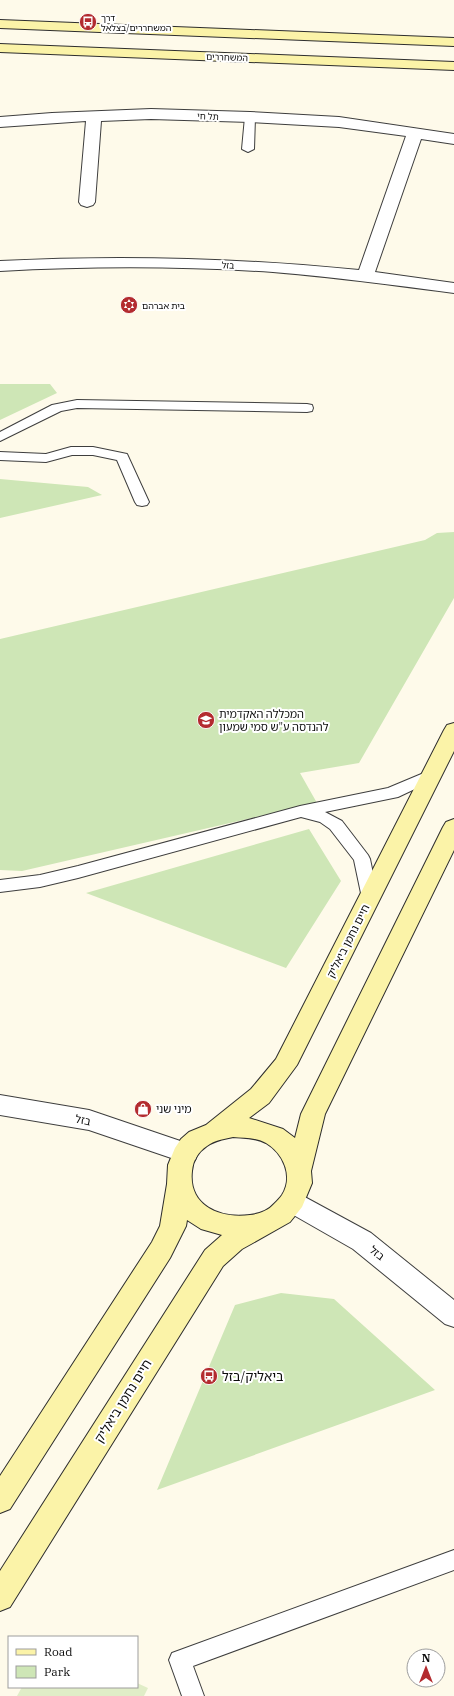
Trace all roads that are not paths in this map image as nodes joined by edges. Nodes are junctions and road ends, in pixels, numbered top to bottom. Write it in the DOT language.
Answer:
graph roads {
  1 [pos="0,24"];
  2 [pos="454,42"];
  3 [pos="0,48"];
  4 [pos="454,66"];
  5 [pos="94,116"];
  6 [pos="250,117"];
  7 [pos="0,122"];
  8 [pos="415,133"];
  9 [pos="454,139"];
  10 [pos="248,149"];
  11 [pos="87,202"];
  12 [pos="0,266"];
  13 [pos="365,276"];
  14 [pos="454,288"];
  15 [pos="307,408"];
  16 [pos="0,437"];
  17 [pos="0,456"];
  18 [pos="142,502"];
  19 [pos="454,730"];
  20 [pos="431,775"];
  21 [pos="300,812"];
  22 [pos="454,827"];
  23 [pos="0,886"];
  24 [pos="370,898"];
  25 [pos="0,1105"];
  26 [pos="215,1132"];
  27 [pos="186,1152"];
  28 [pos="300,1168"];
  29 [pos="179,1186"];
  30 [pos="292,1202"];
  31 [pos="265,1223"];
  32 [pos="454,1316"];
  33 [pos="0,1500"];
  34 [pos="454,1560"];
  35 [pos="0,1597"];
  36 [pos="193,1696"];
  1 -- 2 [label="street"];
  3 -- 4 [label="street, המשחררים"];
  5 -- 6 [label="street, תל חי"];
  5 -- 7 [label="street, תל חי"];
  5 -- 11 [label="street"];
  6 -- 8 [label="street, תל חי"];
  6 -- 10 [label="lane"];
  8 -- 9 [label="street, תל חי"];
  8 -- 13 [label="street"];
  12 -- 13 [label="street, בזל"];
  13 -- 14 [label="street, בזל"];
  15 -- 16 [label="lane"];
  17 -- 18 [label="lane"];
  19 -- 20 [label="street, חיים נחמן ביאליק"];
  20 -- 21 [label="lane"];
  20 -- 24 [label="street, חיים נחמן ביאליק"];
  21 -- 23 [label="lane"];
  21 -- 24 [label="lane"];
  22 -- 28 [label="street"];
  24 -- 26 [label="street, חיים נחמן ביאליק"];
  25 -- 27 [label="street, בזל"];
  26 -- 27 [label="street"];
  26 -- 28 [label="street"];
  27 -- 29 [label="street"];
  28 -- 30 [label="street"];
  29 -- 31 [label="street"];
  29 -- 33 [label="street"];
  30 -- 31 [label="street"];
  30 -- 32 [label="street, בזל"];
  31 -- 35 [label="street, חיים נחמן ביאליק"];
  34 -- 36 [label="lane"];
}
